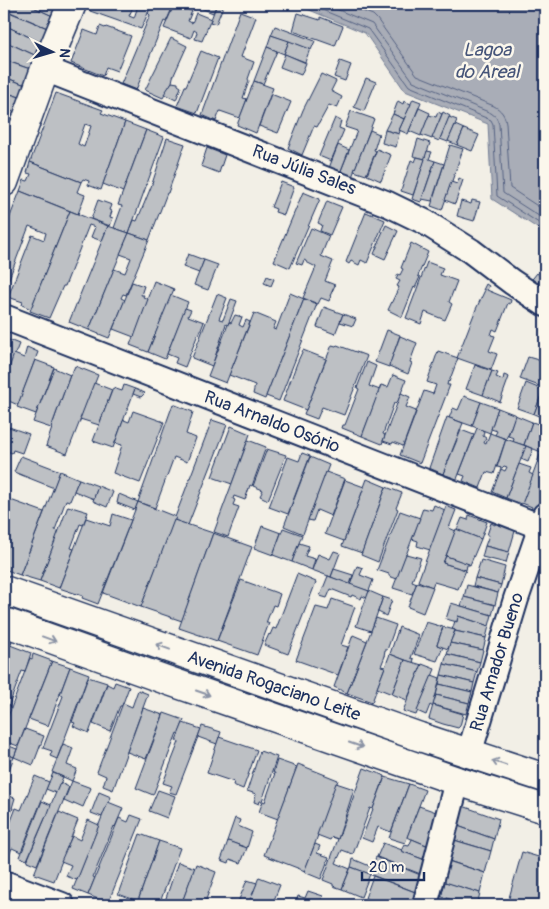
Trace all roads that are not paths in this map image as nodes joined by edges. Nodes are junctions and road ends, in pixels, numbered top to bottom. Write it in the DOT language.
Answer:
graph roads {
  1 [pos="72,4"];
  2 [pos="45,69"];
  3 [pos="4,182"];
  4 [pos="545,304"];
  5 [pos="4,317"];
  6 [pos="543,521"];
  7 [pos="4,590"];
  8 [pos="4,622"];
  9 [pos="470,754"];
  10 [pos="545,778"];
  11 [pos="457,781"];
  12 [pos="545,809"];
  13 [pos="4,884"];
  14 [pos="62,905"];
  15 [pos="426,905"];
  1 -- 2 [label="main road"];
  2 -- 3 [label="main road"];
  2 -- 4 [label="street, Rua Júlia Sales"];
  5 -- 6 [label="street, Rua Arnaldo Osório"];
  6 -- 9 [label="street, Rua Amador Bueno"];
  9 -- 7 [label="main road, Avenida Rogaciano Leite, one-way"];
  8 -- 11 [label="main road, Avenida Rogaciano Leite, one-way"];
  10 -- 9 [label="main road, Avenida Rogaciano Leite, one-way"];
  11 -- 12 [label="main road, Avenida Rogaciano Leite"];
  11 -- 15 [label="street"];
  13 -- 14 [label="street"];
}
